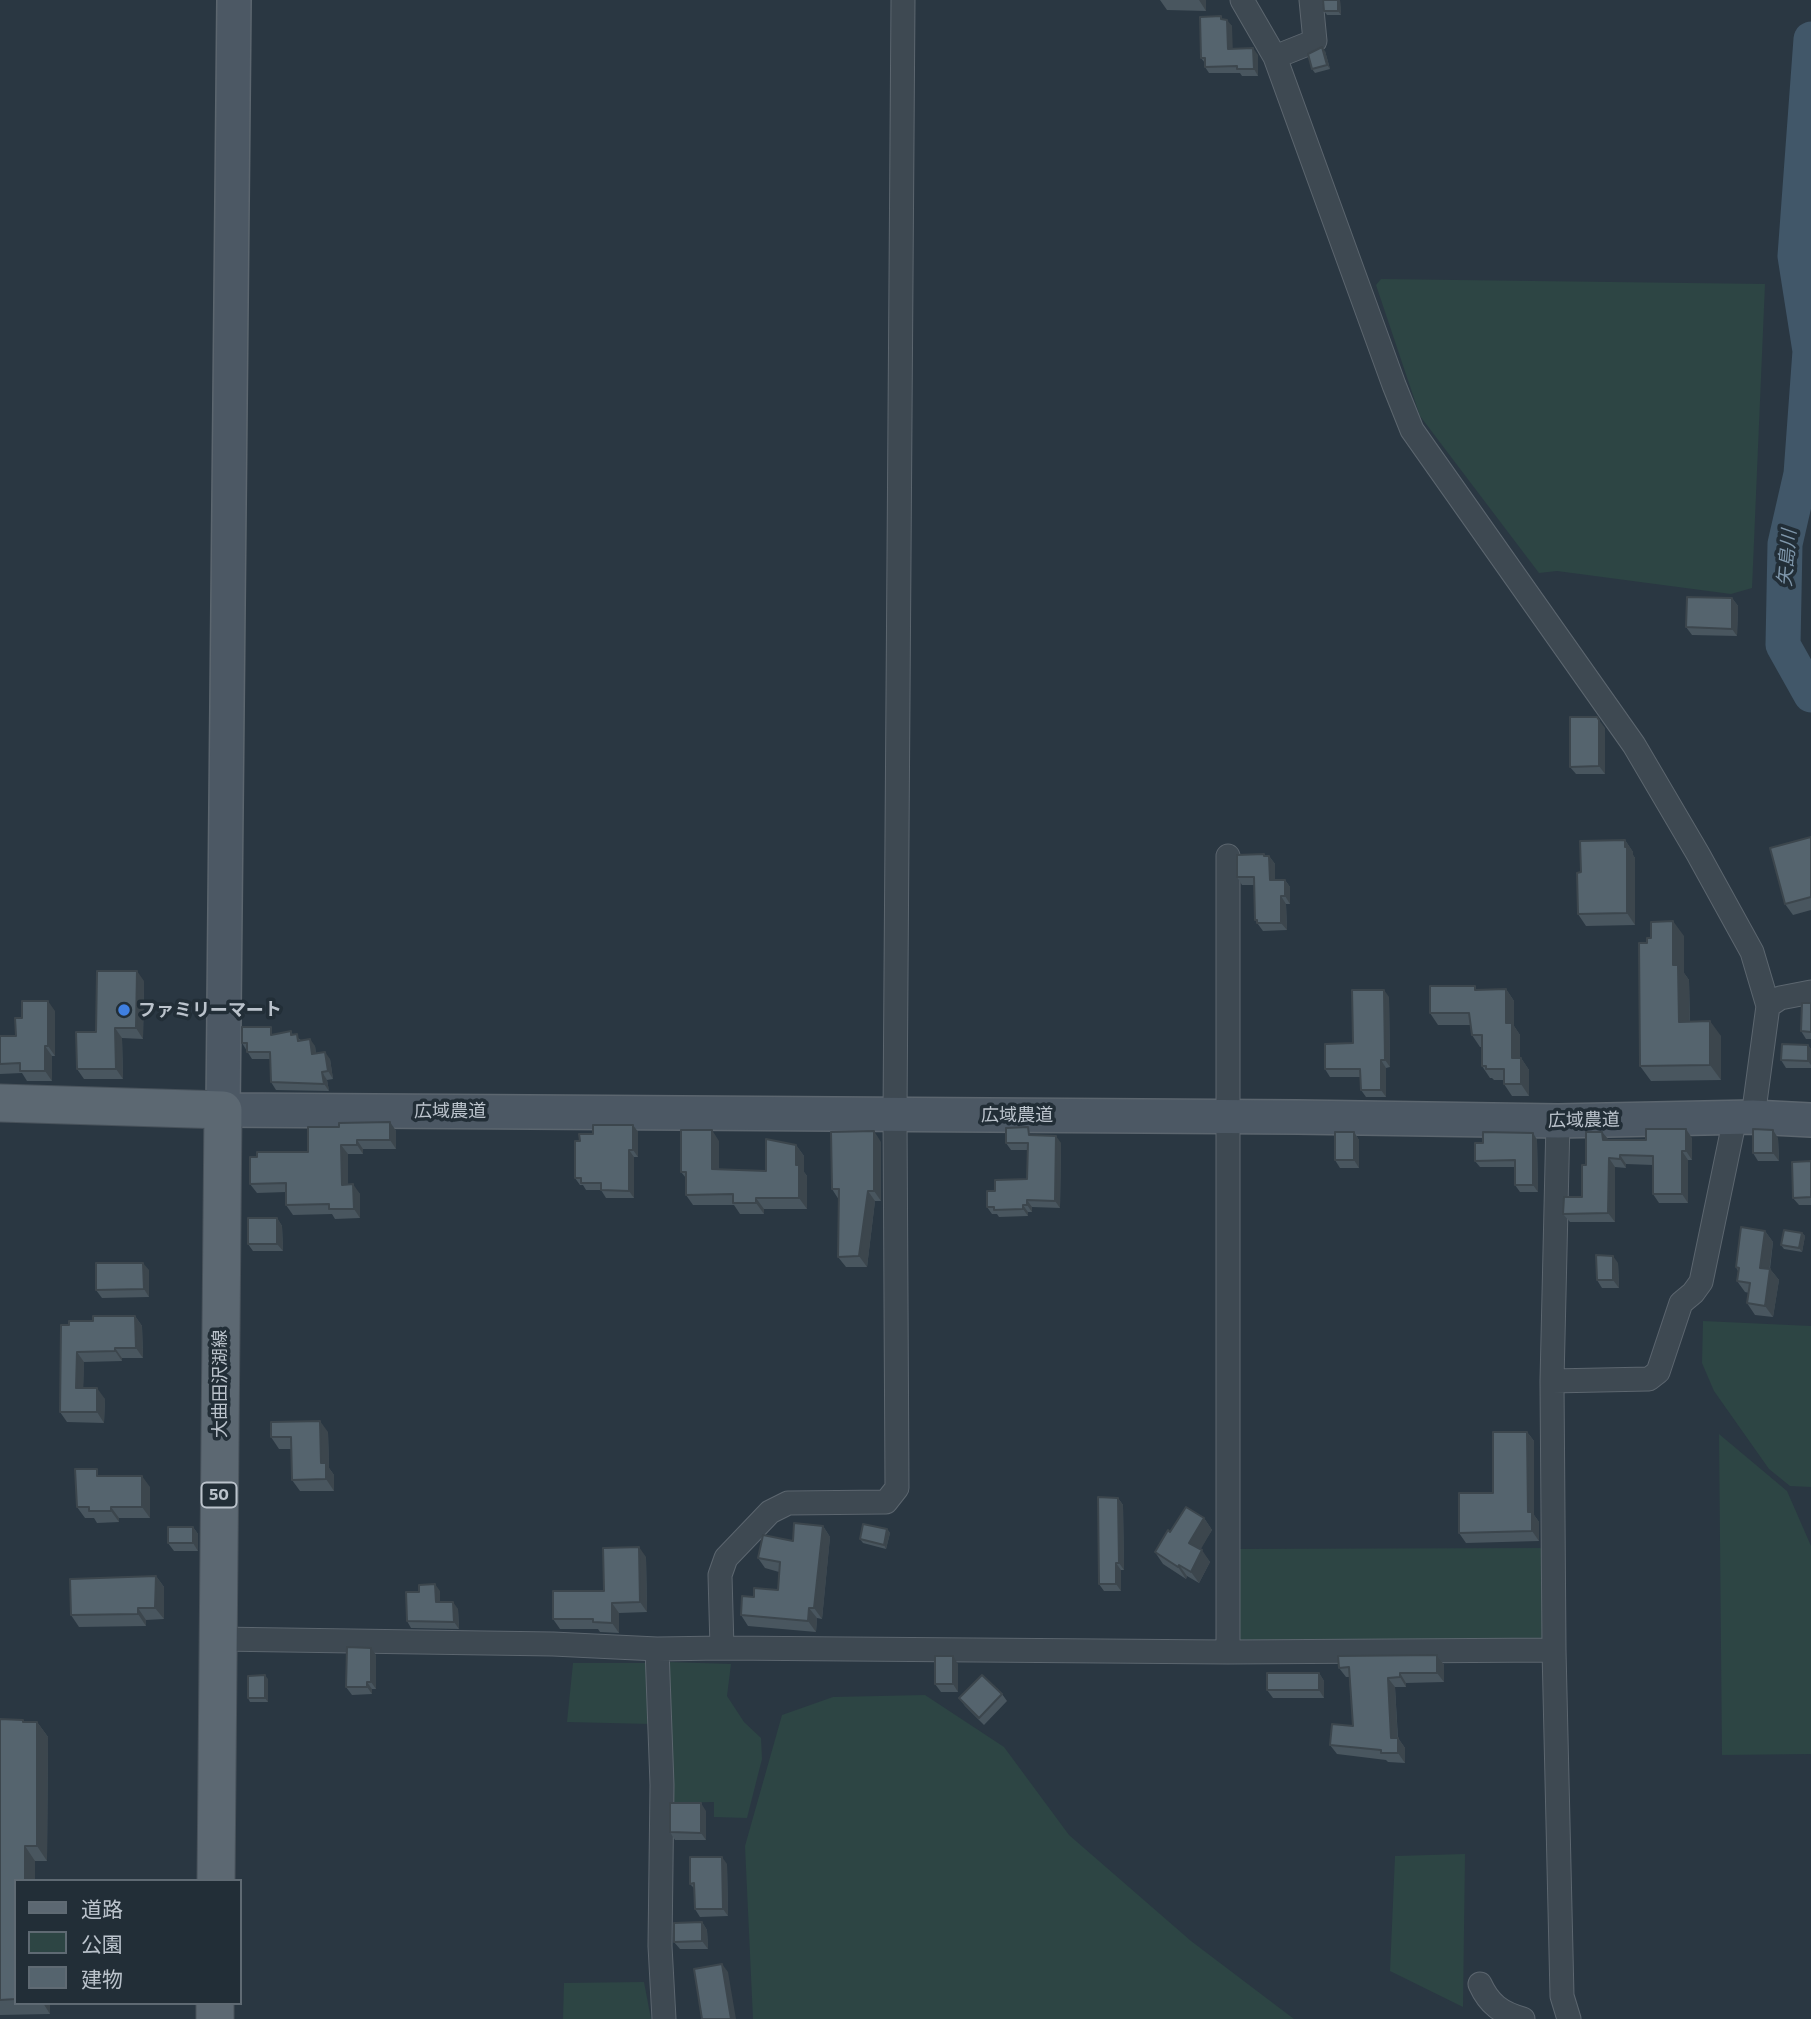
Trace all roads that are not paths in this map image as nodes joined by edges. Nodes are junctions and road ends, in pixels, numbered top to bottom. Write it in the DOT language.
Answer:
graph roads {
  1 [pos="234,0"];
  2 [pos="903,0"];
  3 [pos="1242,0"];
  4 [pos="1311,0"];
  5 [pos="1275,57"];
  6 [pos="1228,856"];
  7 [pos="1811,992"];
  8 [pos="1768,1006"];
  9 [pos="0,1103"];
  10 [pos="223,1110"];
  11 [pos="895,1114"];
  12 [pos="1227,1116"];
  13 [pos="1744,1118"];
  14 [pos="1811,1120"];
  15 [pos="1558,1121"];
  16 [pos="1552,1381"];
  17 [pos="218,1639"];
  18 [pos="722,1648"];
  19 [pos="657,1649"];
  20 [pos="1554,1650"];
  21 [pos="1228,1652"];
  22 [pos="216,1879"];
  23 [pos="1480,1984"];
  24 [pos="664,2019"];
  25 [pos="1523,2019"];
  26 [pos="1569,2019"];
  1 -- 10 [label="street"];
  2 -- 11 [label="street"];
  3 -- 5 [label="street"];
  4 -- 5 [label="street"];
  5 -- 8 [label="street"];
  6 -- 12 [label="street"];
  7 -- 8 [label="street"];
  8 -- 13 [label="street"];
  9 -- 10 [label="main road"];
  10 -- 11 [label="street, 広域農道"];
  10 -- 17 [label="main road, 大曲田沢湖線 / 50"];
  11 -- 12 [label="street, 広域農道"];
  11 -- 18 [label="street"];
  12 -- 15 [label="street, 広域農道"];
  12 -- 21 [label="street"];
  13 -- 14 [label="street, 広域農道"];
  13 -- 15 [label="street, 広域農道"];
  13 -- 16 [label="street"];
  15 -- 16 [label="street"];
  16 -- 20 [label="street"];
  17 -- 19 [label="street"];
  17 -- 22 [label="main road, 大曲田沢湖線 / 50"];
  18 -- 19 [label="street"];
  18 -- 21 [label="street"];
  19 -- 24 [label="street"];
  20 -- 21 [label="street"];
  20 -- 26 [label="street"];
  23 -- 25 [label="street"];
}
